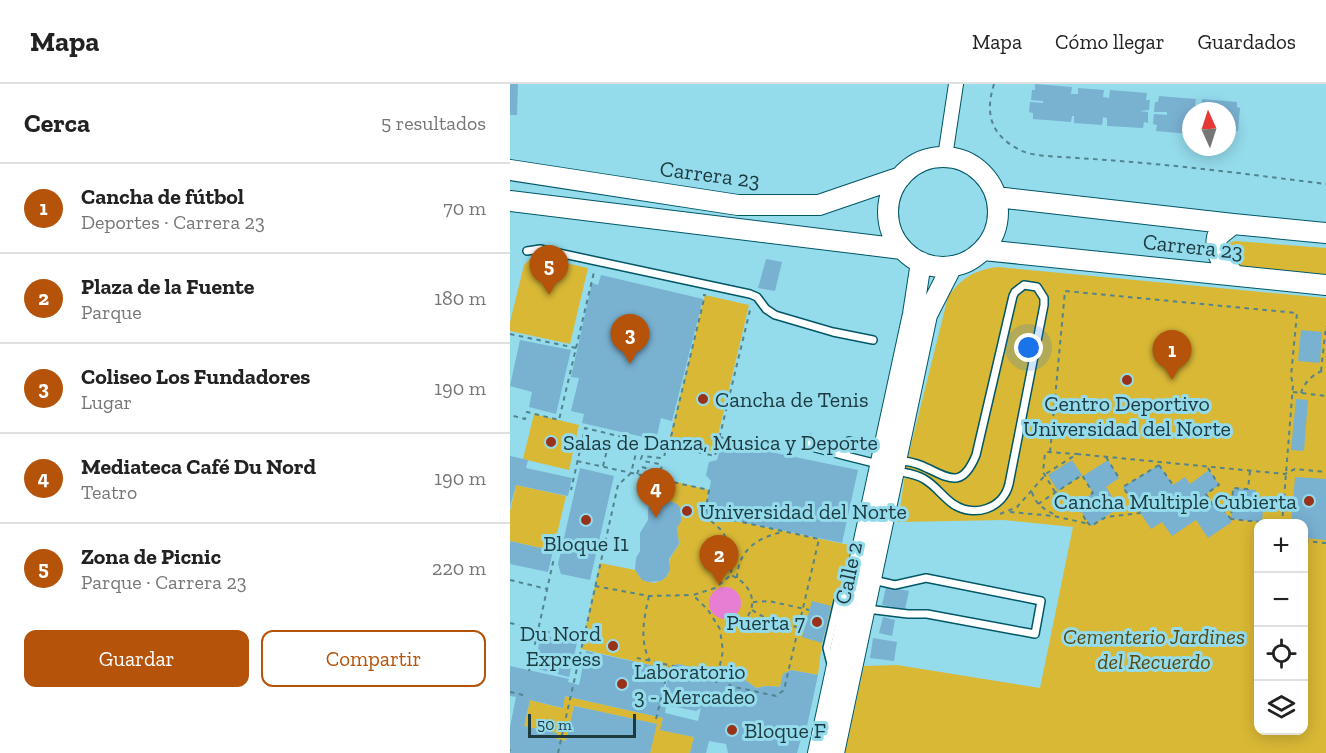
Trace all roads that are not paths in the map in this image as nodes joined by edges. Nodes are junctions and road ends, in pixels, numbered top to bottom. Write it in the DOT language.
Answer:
graph roads {
  1 [pos="956,84"];
  2 [pos="945,157"];
  3 [pos="510,170"];
  4 [pos="901,177"];
  5 [pos="996,197"];
  6 [pos="510,201"];
  7 [pos="1233,225"];
  8 [pos="1326,233"];
  9 [pos="902,249"];
  10 [pos="983,250"];
  11 [pos="527,251"];
  12 [pos="921,262"];
  13 [pos="952,266"];
  14 [pos="1234,274"];
  15 [pos="1326,285"];
  16 [pos="873,340"];
  17 [pos="809,438"];
  18 [pos="846,456"];
  19 [pos="889,462"];
  20 [pos="863,580"];
  21 [pos="865,608"];
  22 [pos="818,753"];
  23 [pos="834,753"];
  1 -- 2 [label="street"];
  2 -- 4 [label="street"];
  2 -- 5 [label="street"];
  3 -- 4 [label="street, Carrera 23"];
  4 -- 9 [label="street"];
  5 -- 7 [label="street, Carrera 23"];
  5 -- 10 [label="street"];
  6 -- 9 [label="street"];
  7 -- 8 [label="street, Carrera 23"];
  7 -- 14 [label="street"];
  9 -- 12 [label="street"];
  10 -- 13 [label="street"];
  10 -- 14 [label="street, Carrera 23"];
  11 -- 16 [label="lane"];
  12 -- 13 [label="street"];
  12 -- 19 [label="street, Calle 2"];
  13 -- 19 [label="street, Calle 2"];
  14 -- 15 [label="street, Carrera 23"];
  17 -- 18 [label="lane"];
  18 -- 19 [label="lane"];
  18 -- 19 [label="lane"];
  19 -- 19 [label="lane"];
  19 -- 20 [label="street, Calle 2"];
  20 -- 21 [label="street, Calle 2"];
  20 -- 21 [label="lane"];
  20 -- 22 [label="street, Calle 2"];
  21 -- 23 [label="street, Calle 2"];
}
